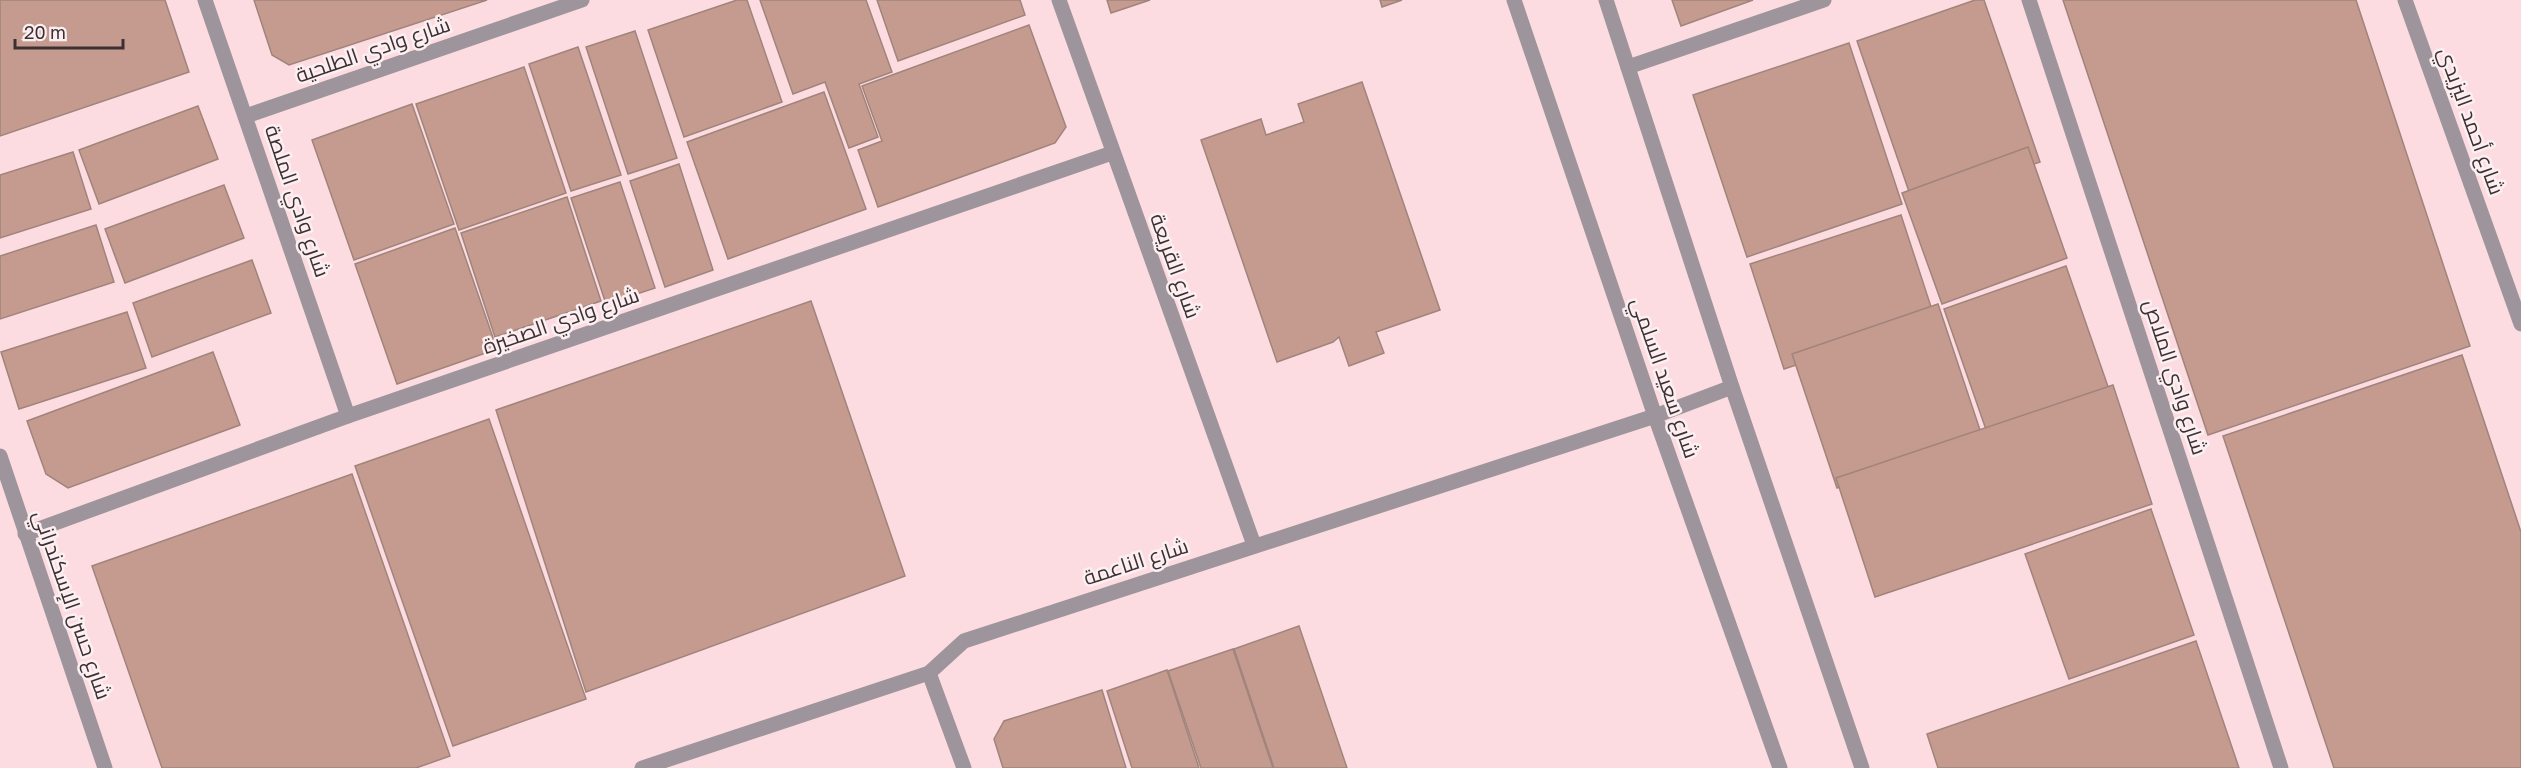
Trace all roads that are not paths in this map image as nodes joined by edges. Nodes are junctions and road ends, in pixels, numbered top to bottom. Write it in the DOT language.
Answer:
graph roads {
  1 [pos="205,0"];
  2 [pos="582,0"];
  3 [pos="1059,0"];
  4 [pos="1514,0"];
  5 [pos="1606,0"];
  6 [pos="1824,0"];
  7 [pos="2029,0"];
  8 [pos="2405,0"];
  9 [pos="1628,67"];
  10 [pos="246,116"];
  11 [pos="1112,153"];
  12 [pos="2521,324"];
  13 [pos="1732,387"];
  14 [pos="348,416"];
  15 [pos="1655,416"];
  16 [pos="0,456"];
  17 [pos="25,534"];
  18 [pos="1254,545"];
  19 [pos="929,673"];
  20 [pos="105,768"];
  21 [pos="642,768"];
  22 [pos="964,768"];
  23 [pos="1780,768"];
  24 [pos="1862,768"];
  25 [pos="2281,768"];
  1 -- 10 [label="street, شارع وادي الملصة"];
  2 -- 10 [label="street, شارع وادي الطلحية"];
  3 -- 11 [label="street, شارع القريعة"];
  4 -- 15 [label="street, شارع سعيد السلمي"];
  5 -- 9 [label="street"];
  6 -- 9 [label="street"];
  7 -- 25 [label="street, شارع وادي الملاص"];
  8 -- 12 [label="street, شارع أحمد اليزيدي"];
  9 -- 13 [label="street"];
  10 -- 14 [label="street, شارع وادي الملصة"];
  11 -- 14 [label="street, شارع وادي الصخيرة"];
  11 -- 18 [label="street, شارع القريعة"];
  13 -- 15 [label="street, شارع الناعمة"];
  13 -- 24 [label="street"];
  14 -- 17 [label="street, شارع وادي الصخيرة"];
  15 -- 18 [label="street, شارع الناعمة"];
  15 -- 23 [label="street, شارع سعيد السلمي"];
  16 -- 17 [label="street, شارع حسن الإسكندراني"];
  17 -- 20 [label="street, شارع حسن الإسكندراني"];
  18 -- 19 [label="street, شارع الناعمة"];
  19 -- 21 [label="street, شارع الناعمة"];
  19 -- 22 [label="street"];
}
